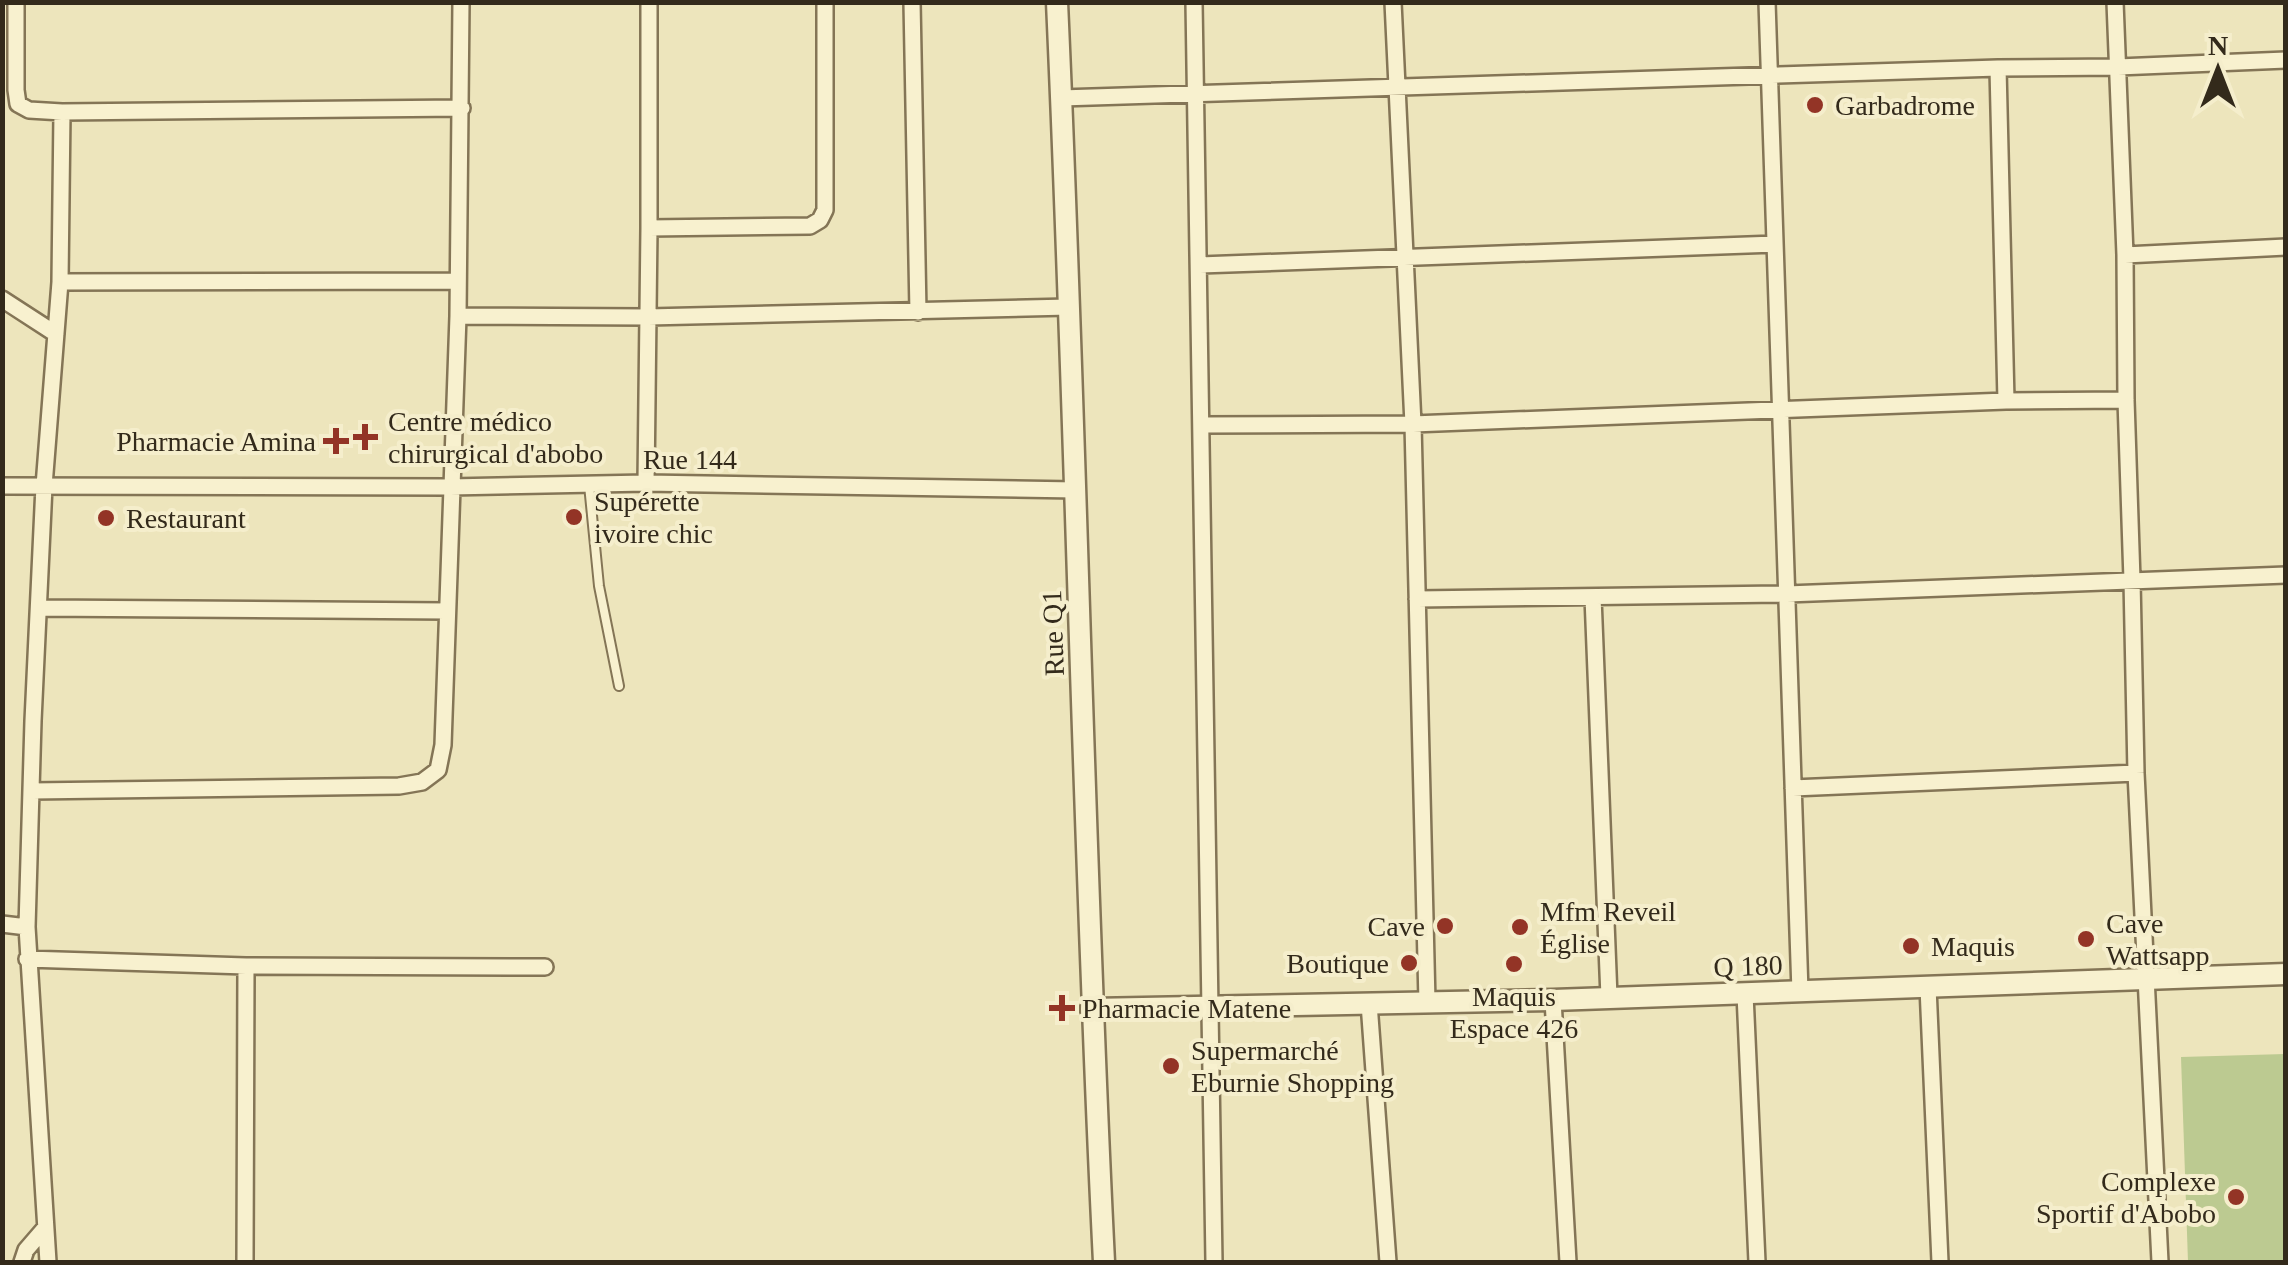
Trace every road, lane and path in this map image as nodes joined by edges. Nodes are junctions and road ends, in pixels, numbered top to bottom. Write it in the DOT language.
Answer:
graph roads {
  1 [pos="16,2"];
  2 [pos="461,2"];
  3 [pos="649,2"];
  4 [pos="825,2"];
  5 [pos="912,2"];
  6 [pos="1057,2"];
  7 [pos="1194,2"];
  8 [pos="1394,2"];
  9 [pos="1767,2"];
  10 [pos="2115,2"];
  11 [pos="2286,60"];
  12 [pos="2118,67"];
  13 [pos="1998,68"];
  14 [pos="1770,76"];
  15 [pos="1398,87"];
  16 [pos="1196,93"];
  17 [pos="1061,98"];
  18 [pos="462,108"];
  19 [pos="62,112"];
  20 [pos="650,228"];
  21 [pos="1775,244"];
  22 [pos="2286,247"];
  23 [pos="2125,255"];
  24 [pos="1406,256"];
  25 [pos="1200,265"];
  26 [pos="457,281"];
  27 [pos="60,282"];
  28 [pos="2,298"];
  29 [pos="1069,307"];
  30 [pos="918,312"];
  31 [pos="458,316"];
  32 [pos="648,317"];
  33 [pos="56,334"];
  34 [pos="2126,400"];
  35 [pos="2006,401"];
  36 [pos="1781,410"];
  37 [pos="1413,424"];
  38 [pos="1202,425"];
  39 [pos="646,483"];
  40 [pos="589,485"];
  41 [pos="2,486"];
  42 [pos="44,486"];
  43 [pos="450,487"];
  44 [pos="1076,490"];
  45 [pos="2286,575"];
  46 [pos="2132,580"];
  47 [pos="1787,594"];
  48 [pos="1593,598"];
  49 [pos="1417,599"];
  50 [pos="39,608"];
  51 [pos="447,611"];
  52 [pos="619,686"];
  53 [pos="2136,773"];
  54 [pos="1793,788"];
  55 [pos="32,791"];
  56 [pos="2,924"];
  57 [pos="27,928"];
  58 [pos="28,959"];
  59 [pos="246,966"];
  60 [pos="545,967"];
  61 [pos="2286,974"];
  62 [pos="2145,980"];
  63 [pos="1928,988"];
  64 [pos="1800,992"];
  65 [pos="1746,994"];
  66 [pos="1609,997"];
  67 [pos="1554,1000"];
  68 [pos="1427,1002"];
  69 [pos="1369,1004"];
  70 [pos="1211,1007"];
  71 [pos="1091,1008"];
  72 [pos="46,1228"];
  73 [pos="22,1262"];
  74 [pos="48,1262"];
  75 [pos="244,1262"];
  76 [pos="1104,1262"];
  77 [pos="1214,1262"];
  78 [pos="1388,1262"];
  79 [pos="1568,1262"];
  80 [pos="1758,1262"];
  81 [pos="1940,1262"];
  82 [pos="2160,1262"];
  1 -- 19 [label="street"];
  2 -- 18 [label="street"];
  3 -- 20 [label="street"];
  4 -- 20 [label="street"];
  5 -- 30 [label="street"];
  6 -- 17 [label="street, Rue Q1"];
  7 -- 16 [label="street"];
  8 -- 15 [label="street"];
  9 -- 14 [label="street"];
  10 -- 12 [label="street"];
  11 -- 12 [label="street"];
  12 -- 13 [label="street"];
  12 -- 23 [label="street"];
  13 -- 14 [label="street"];
  13 -- 35 [label="street"];
  14 -- 15 [label="street"];
  14 -- 21 [label="street"];
  15 -- 16 [label="street"];
  15 -- 24 [label="street"];
  16 -- 17 [label="street"];
  16 -- 25 [label="street"];
  17 -- 29 [label="street, Rue Q1"];
  18 -- 19 [label="street"];
  18 -- 26 [label="street"];
  19 -- 27 [label="street"];
  20 -- 32 [label="street"];
  21 -- 24 [label="street"];
  21 -- 36 [label="street"];
  22 -- 23 [label="street"];
  23 -- 34 [label="street"];
  24 -- 25 [label="street"];
  24 -- 37 [label="street"];
  25 -- 38 [label="street"];
  26 -- 27 [label="street"];
  26 -- 31 [label="street"];
  27 -- 33 [label="street"];
  28 -- 33 [label="street"];
  29 -- 30 [label="street"];
  29 -- 44 [label="street, Rue Q1"];
  30 -- 32 [label="street"];
  31 -- 32 [label="street"];
  31 -- 43 [label="street"];
  32 -- 39 [label="street"];
  33 -- 42 [label="street"];
  34 -- 35 [label="street"];
  34 -- 46 [label="street"];
  35 -- 36 [label="street"];
  36 -- 37 [label="street"];
  36 -- 47 [label="street"];
  37 -- 38 [label="street"];
  37 -- 49 [label="street"];
  38 -- 70 [label="street"];
  39 -- 40 [label="street, Rue 144"];
  39 -- 44 [label="street, Rue 144"];
  40 -- 43 [label="street, Rue 144"];
  40 -- 52 [label="lane"];
  41 -- 42 [label="street, Rue 144"];
  42 -- 43 [label="street, Rue 144"];
  42 -- 50 [label="street"];
  43 -- 51 [label="street"];
  44 -- 71 [label="street, Rue Q1"];
  45 -- 46 [label="street"];
  46 -- 47 [label="street"];
  46 -- 53 [label="street"];
  47 -- 48 [label="street"];
  47 -- 54 [label="street"];
  48 -- 49 [label="street"];
  48 -- 66 [label="street"];
  49 -- 68 [label="street"];
  50 -- 51 [label="street"];
  50 -- 55 [label="street"];
  51 -- 55 [label="street"];
  53 -- 54 [label="street"];
  53 -- 62 [label="street"];
  54 -- 64 [label="street"];
  55 -- 57 [label="street"];
  56 -- 57 [label="street"];
  57 -- 58 [label="street"];
  58 -- 59 [label="street"];
  58 -- 72 [label="street"];
  59 -- 60 [label="street"];
  59 -- 75 [label="street"];
  61 -- 62 [label="street, Q 180"];
  62 -- 63 [label="street, Q 180"];
  62 -- 82 [label="street"];
  63 -- 64 [label="street, Q 180"];
  63 -- 81 [label="street"];
  64 -- 65 [label="street, Q 180"];
  65 -- 66 [label="street, Q 180"];
  65 -- 80 [label="street"];
  66 -- 67 [label="street, Q 180"];
  67 -- 68 [label="street, Q 180"];
  67 -- 79 [label="street"];
  68 -- 69 [label="street, Q 180"];
  69 -- 70 [label="street, Q 180"];
  69 -- 78 [label="street"];
  70 -- 71 [label="street, Q 180"];
  70 -- 77 [label="street"];
  71 -- 76 [label="street, Rue Q1"];
  72 -- 73 [label="street"];
  72 -- 74 [label="street"];
}
